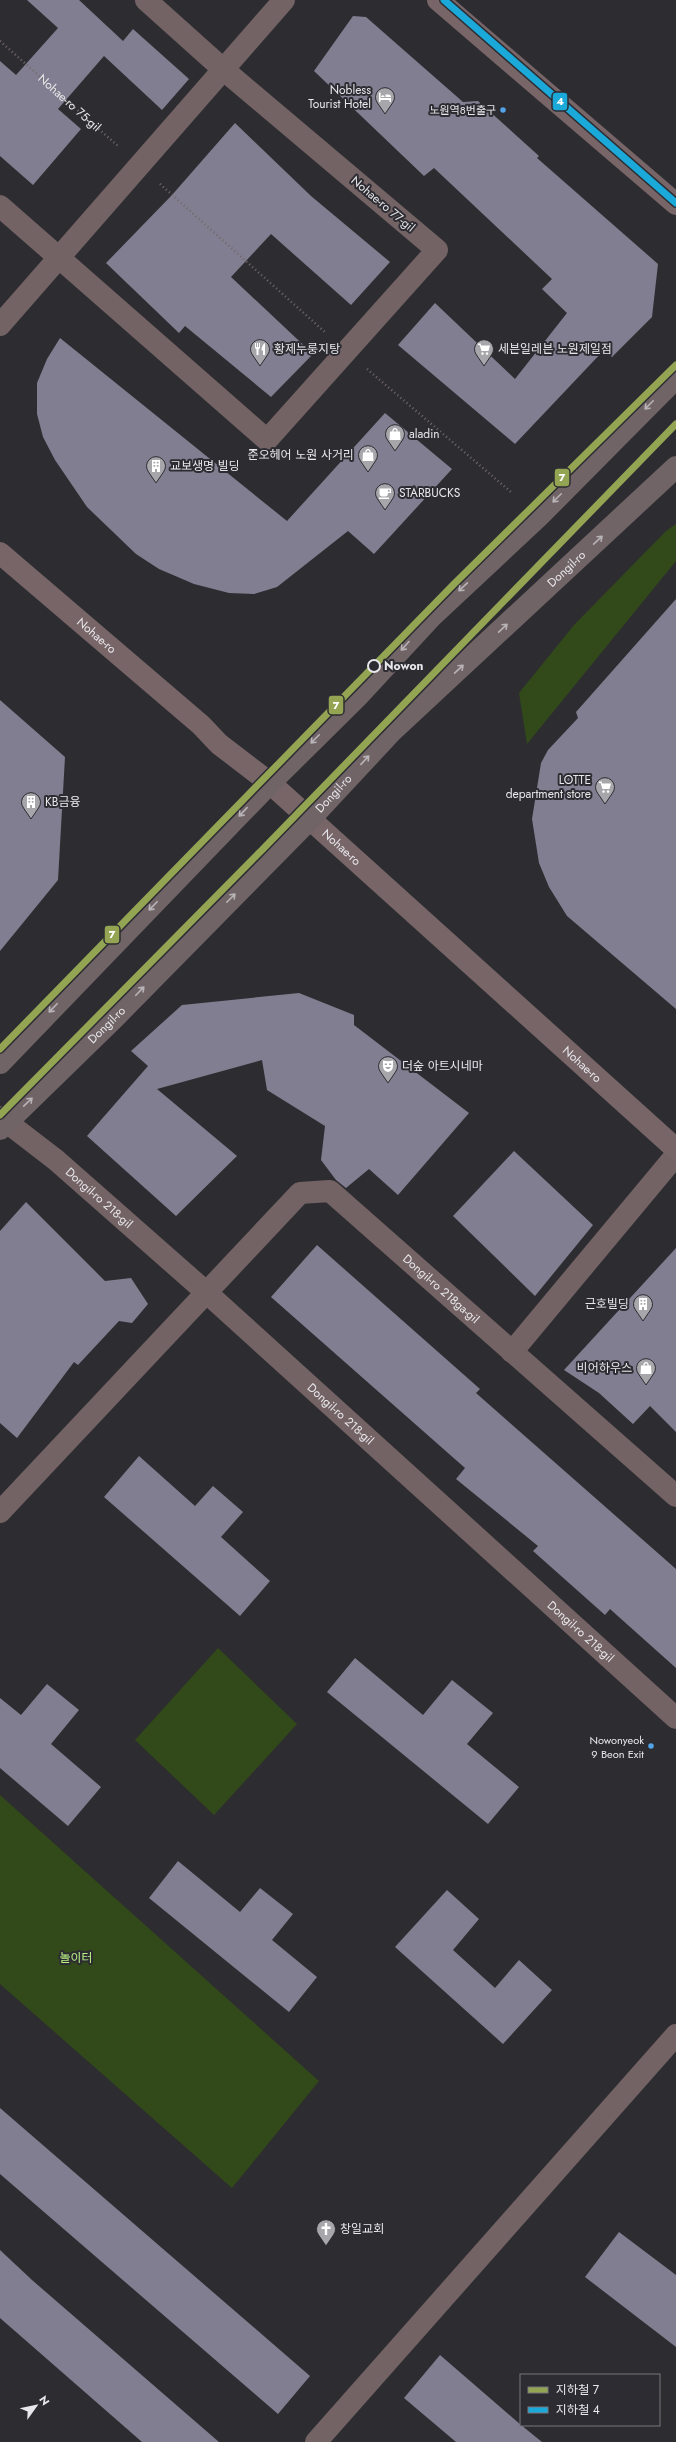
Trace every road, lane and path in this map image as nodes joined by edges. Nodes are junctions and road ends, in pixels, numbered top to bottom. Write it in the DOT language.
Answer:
graph roads {
  1 [pos="146,0"];
  2 [pos="284,0"];
  3 [pos="438,0"];
  4 [pos="0,41"];
  5 [pos="224,70"];
  6 [pos="139,166"];
  7 [pos="676,204"];
  8 [pos="0,206"];
  9 [pos="58,258"];
  10 [pos="0,325"];
  11 [pos="347,352"];
  12 [pos="676,378"];
  13 [pos="676,467"];
  14 [pos="511,492"];
  15 [pos="0,553"];
  16 [pos="270,784"];
  17 [pos="310,819"];
  18 [pos="0,1063"];
  19 [pos="2,1123"];
  20 [pos="676,1149"];
  21 [pos="676,1156"];
  22 [pos="207,1293"];
  23 [pos="512,1352"];
  24 [pos="676,1496"];
  25 [pos="0,1512"];
  26 [pos="676,1718"];
  27 [pos="676,2035"];
  28 [pos="316,2442"];
  1 -- 5 [label="street"];
  2 -- 5 [label="street"];
  3 -- 7 [label="main road"];
  4 -- 6 [label="path, Nohae-ro 75-gil"];
  5 -- 6 [label="street"];
  5 -- 11 [label="street, Nohae-ro 77-gil"];
  6 -- 9 [label="street"];
  6 -- 11 [label="path"];
  8 -- 9 [label="street"];
  9 -- 10 [label="street"];
  9 -- 11 [label="street, Nohae-ro 77-gil"];
  11 -- 14 [label="path"];
  12 -- 16 [label="main road, one-way"];
  17 -- 13 [label="main road, Dongil-ro, one-way"];
  15 -- 16 [label="main road, Nohae-ro"];
  16 -- 17 [label="main road, Nohae-ro"];
  16 -- 18 [label="main road, one-way"];
  19 -- 17 [label="main road, Dongil-ro, one-way"];
  17 -- 20 [label="main road, Nohae-ro"];
  19 -- 22 [label="street, Dongil-ro 218-gil"];
  21 -- 23 [label="street"];
  22 -- 23 [label="street, Dongil-ro 218ga-gil"];
  22 -- 25 [label="street, Dongil-ro 218ga-gil"];
  22 -- 26 [label="street, Dongil-ro 218-gil"];
  23 -- 24 [label="street, Dongil-ro 218ga-gil"];
  27 -- 28 [label="street"];
}
